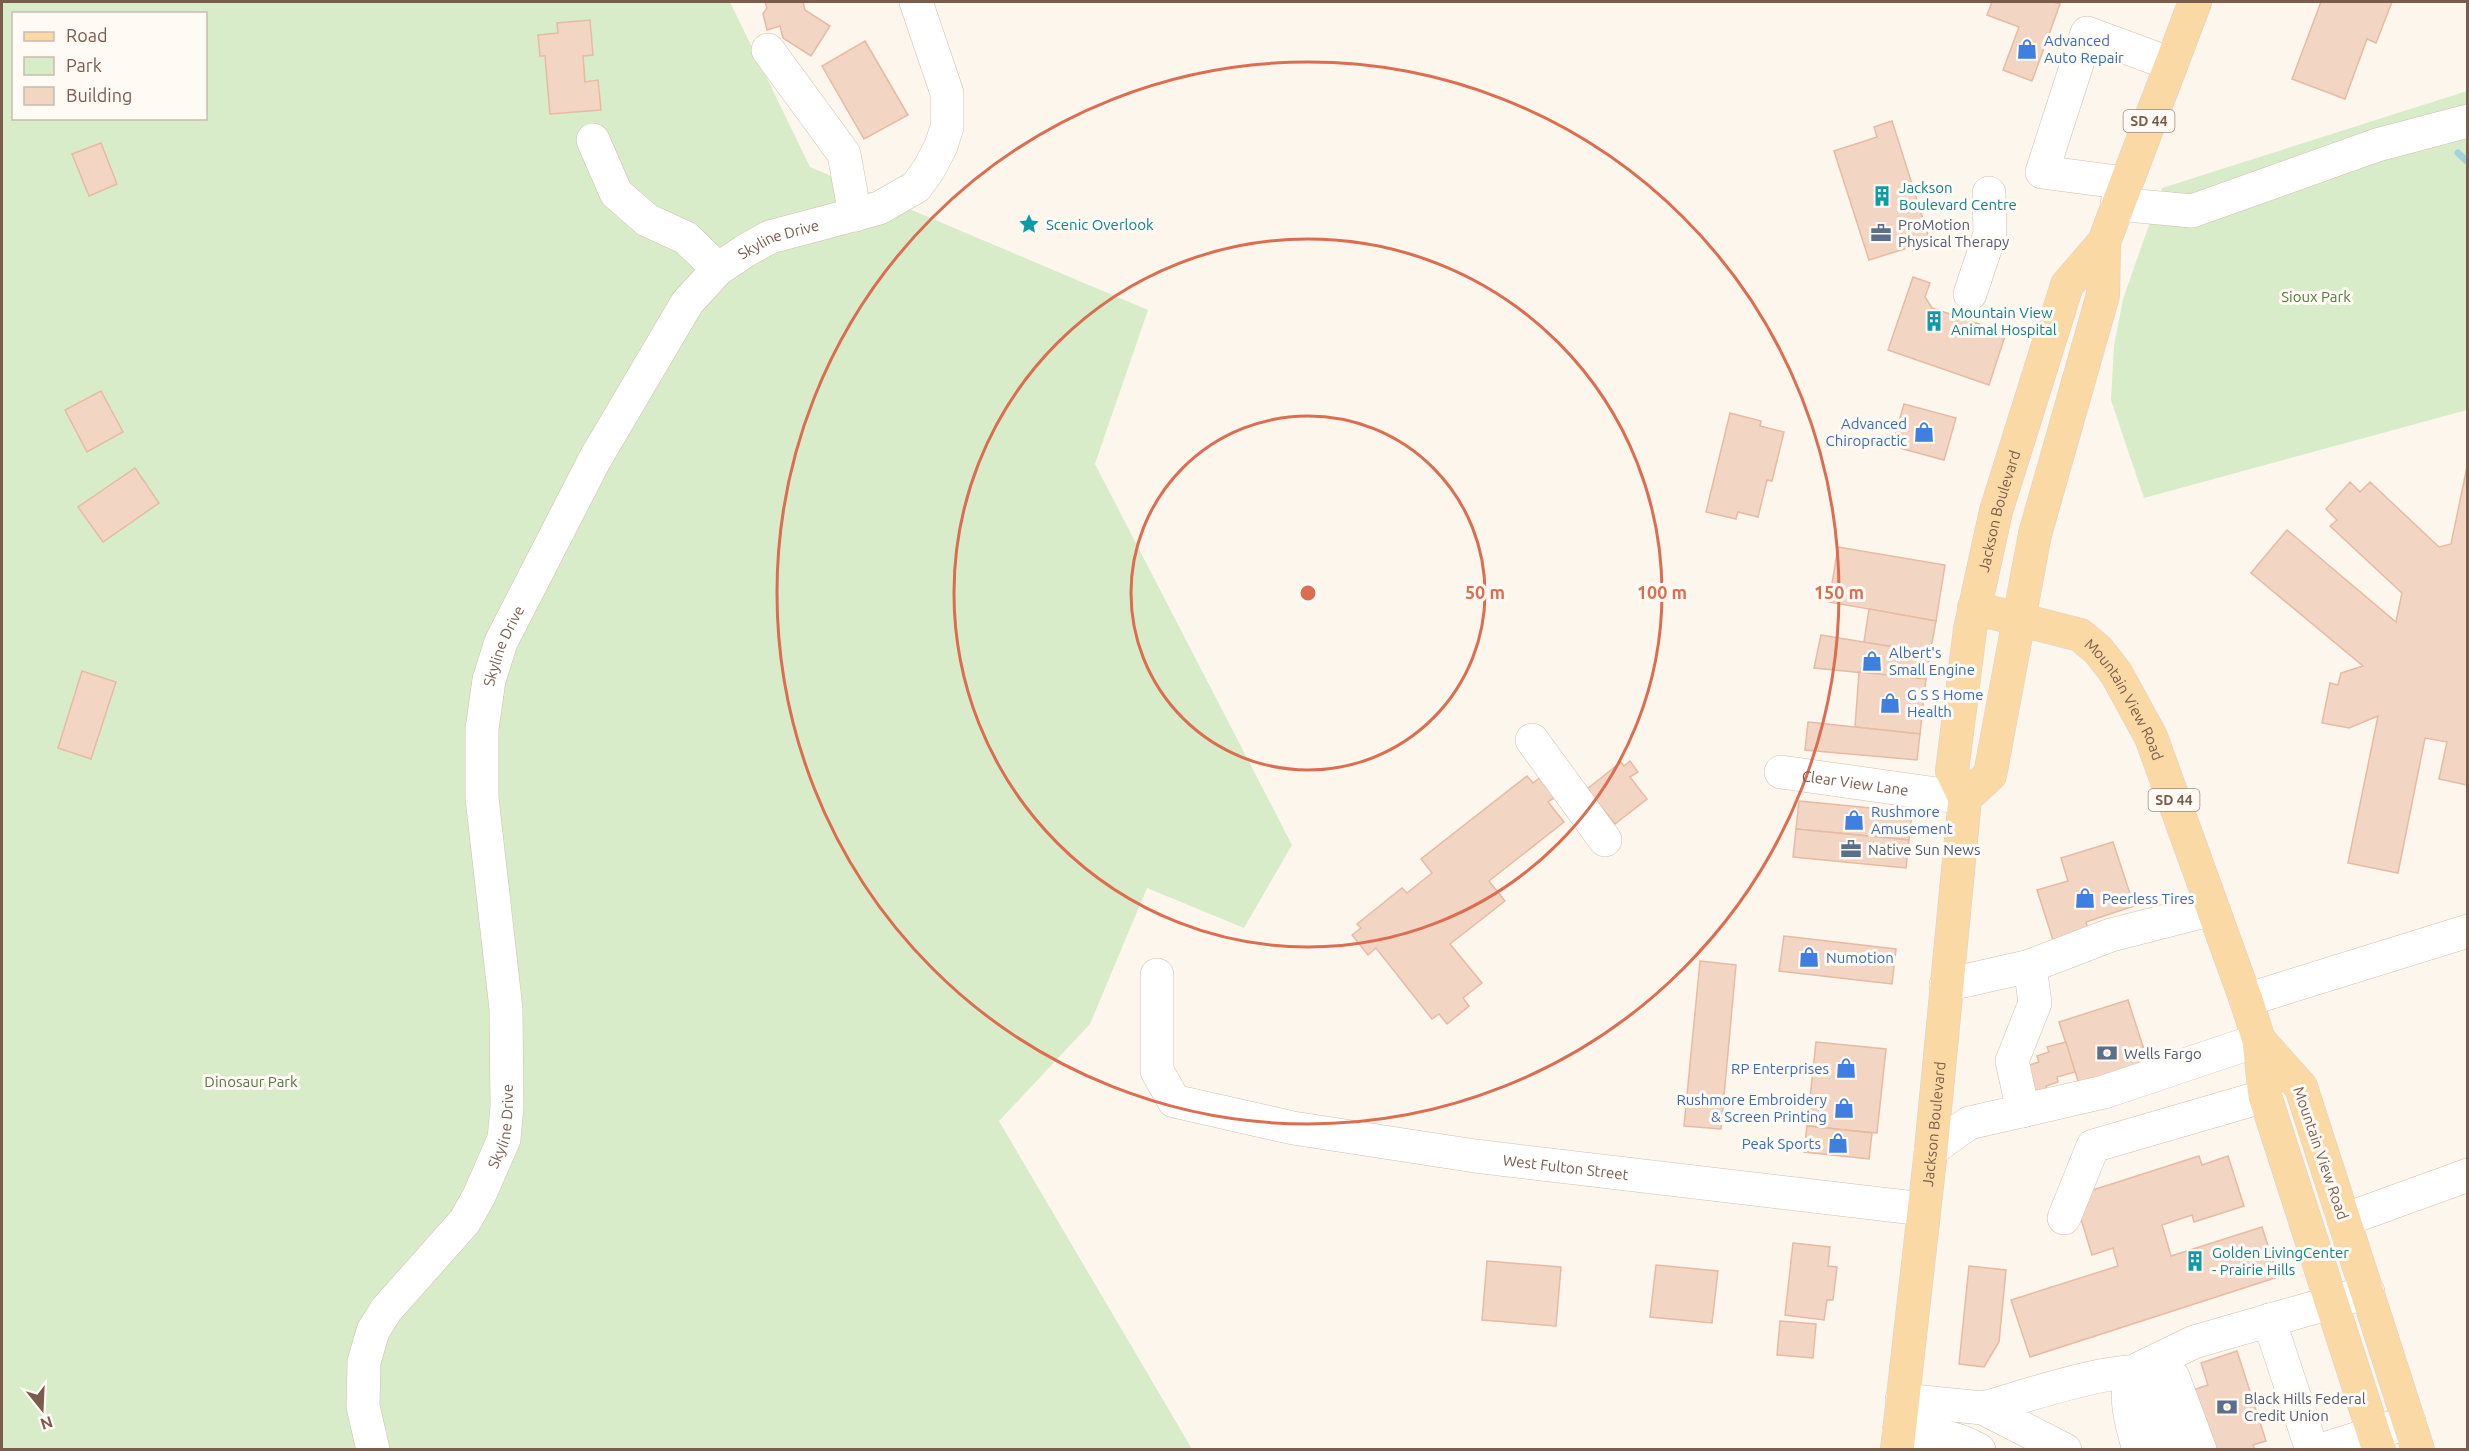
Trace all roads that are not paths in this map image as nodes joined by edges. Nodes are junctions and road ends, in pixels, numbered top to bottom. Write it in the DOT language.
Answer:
graph roads {
  1 [pos="916,2"];
  2 [pos="2195,2"];
  3 [pos="768,50"];
  4 [pos="2171,64"];
  5 [pos="2468,121"];
  6 [pos="593,140"];
  7 [pos="1989,193"];
  8 [pos="2121,193"];
  9 [pos="855,215"];
  10 [pos="2104,242"];
  11 [pos="718,269"];
  12 [pos="1970,294"];
  13 [pos="1974,608"];
  14 [pos="2019,618"];
  15 [pos="1532,741"];
  16 [pos="1781,772"];
  17 [pos="1965,798"];
  18 [pos="1605,840"];
  19 [pos="2213,909"];
  20 [pos="2468,931"];
  21 [pos="2030,966"];
  22 [pos="1157,975"];
  23 [pos="1946,985"];
  24 [pos="2246,1000"];
  25 [pos="2259,1040"];
  26 [pos="2265,1096"];
  27 [pos="2022,1111"];
  28 [pos="1931,1150"];
  29 [pos="2468,1175"];
  30 [pos="1923,1209"];
  31 [pos="2064,1218"];
  32 [pos="2344,1220"];
  33 [pos="2368,1292"];
  34 [pos="2331,1301"];
  35 [pos="2269,1320"];
  36 [pos="2132,1372"];
  37 [pos="1983,1408"];
  38 [pos="1900,1427"];
  39 [pos="2413,1436"];
  40 [pos="2376,1441"];
  41 [pos="373,1449"];
  42 [pos="1979,1449"];
  43 [pos="2064,1449"];
  44 [pos="2139,1449"];
  45 [pos="2168,1449"];
  46 [pos="2178,1449"];
  47 [pos="2188,1449"];
  48 [pos="2200,1449"];
  49 [pos="2312,1449"];
  50 [pos="2321,1449"];
  1 -- 9 [label="street, Skyline Drive"];
  2 -- 4 [label="main road, Jackson Boulevard / SD 44"];
  3 -- 9 [label="street"];
  4 -- 8 [label="main road, Jackson Boulevard / SD 44"];
  4 -- 8 [label="street"];
  5 -- 8 [label="street"];
  6 -- 11 [label="street"];
  7 -- 12 [label="street"];
  8 -- 10 [label="main road, Jackson Boulevard / SD 44"];
  9 -- 11 [label="street, Skyline Drive"];
  10 -- 13 [label="main road, Jackson Boulevard / SD 44"];
  10 -- 14 [label="main road, Jackson Boulevard / SD 44"];
  11 -- 41 [label="street, Skyline Drive"];
  13 -- 14 [label="main road, Mountain View Road / SD 44"];
  13 -- 17 [label="main road, Jackson Boulevard"];
  14 -- 17 [label="main road, Jackson Boulevard"];
  14 -- 19 [label="main road, Mountain View Road / SD 44"];
  15 -- 18 [label="street"];
  16 -- 17 [label="street, Clear View Lane"];
  17 -- 23 [label="main road, Jackson Boulevard"];
  19 -- 21 [label="street"];
  19 -- 24 [label="main road, Mountain View Road / SD 44"];
  20 -- 24 [label="street"];
  21 -- 23 [label="street"];
  21 -- 27 [label="street"];
  22 -- 30 [label="street, West Fulton Street"];
  23 -- 28 [label="main road, Jackson Boulevard"];
  24 -- 25 [label="main road, Mountain View Road / SD 44"];
  25 -- 26 [label="main road, Mountain View Road / SD 44"];
  25 -- 27 [label="street"];
  25 -- 32 [label="main road, Mountain View Road / SD 44"];
  26 -- 31 [label="street"];
  26 -- 34 [label="main road, Mountain View Road / SD 44"];
  27 -- 28 [label="street"];
  28 -- 30 [label="main road, Jackson Boulevard"];
  29 -- 32 [label="street"];
  30 -- 38 [label="main road, Jackson Boulevard"];
  32 -- 33 [label="main road, Mountain View Road / SD 44"];
  33 -- 34 [label="street"];
  33 -- 39 [label="main road, Mountain View Road / SD 44"];
  34 -- 35 [label="street"];
  34 -- 40 [label="main road, Mountain View Road / SD 44"];
  35 -- 36 [label="street"];
  35 -- 49 [label="street"];
  36 -- 37 [label="street"];
  36 -- 44 [label="street"];
  36 -- 45 [label="street"];
  36 -- 46 [label="street"];
  36 -- 47 [label="street"];
  36 -- 48 [label="street"];
  37 -- 38 [label="street"];
  37 -- 43 [label="street"];
  38 -- 42 [label="street"];
  39 -- 40 [label="street"];
  40 -- 50 [label="street"];
}
